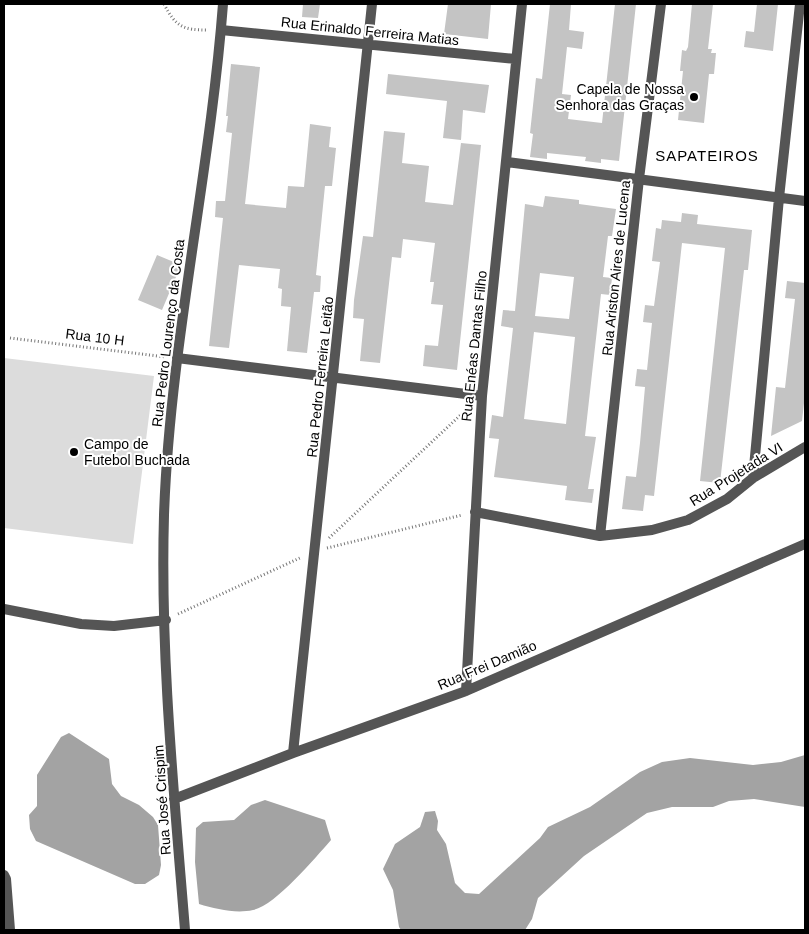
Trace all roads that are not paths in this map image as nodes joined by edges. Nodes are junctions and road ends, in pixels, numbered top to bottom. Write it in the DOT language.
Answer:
graph roads {
  1 [pos="223,4"];
  2 [pos="372,4"];
  3 [pos="522,4"];
  4 [pos="661,4"];
  5 [pos="800,4"];
  6 [pos="221,30"];
  7 [pos="368,45"];
  8 [pos="516,59"];
  9 [pos="507,162"];
  10 [pos="639,179"];
  11 [pos="779,198"];
  12 [pos="805,201"];
  13 [pos="177,358"];
  14 [pos="334,378"];
  15 [pos="482,396"];
  16 [pos="805,447"];
  17 [pos="753,478"];
  18 [pos="475,512"];
  19 [pos="600,536"];
  20 [pos="805,544"];
  21 [pos="4,609"];
  22 [pos="166,620"];
  23 [pos="168,667"];
  24 [pos="466,691"];
  25 [pos="293,753"];
  26 [pos="174,799"];
  27 [pos="4,875"];
  28 [pos="10,930"];
  29 [pos="185,930"];
  1 -- 6 [label="street, Rua Pedro Lourenço da Costa"];
  2 -- 7 [label="street, Rua Pedro Ferreira Leitão"];
  3 -- 8 [label="street, Rua Enéas Dantas Filho"];
  4 -- 10 [label="street, Rua Ariston Aires de Lucena"];
  5 -- 11 [label="street"];
  6 -- 7 [label="street, Rua Erinaldo Ferreira Matias"];
  6 -- 13 [label="street, Rua Pedro Lourenço da Costa"];
  7 -- 8 [label="street, Rua Erinaldo Ferreira Matias"];
  7 -- 14 [label="street, Rua Pedro Ferreira Leitão"];
  8 -- 9 [label="street, Rua Enéas Dantas Filho"];
  9 -- 10 [label="street"];
  9 -- 15 [label="street, Rua Enéas Dantas Filho"];
  10 -- 11 [label="street"];
  10 -- 19 [label="street, Rua Ariston Aires de Lucena"];
  11 -- 12 [label="street"];
  11 -- 17 [label="street"];
  13 -- 14 [label="street"];
  13 -- 22 [label="street, Rua Pedro Lourenço da Costa"];
  14 -- 15 [label="street"];
  14 -- 25 [label="street, Rua Pedro Ferreira Leitão"];
  15 -- 18 [label="street, Rua Enéas Dantas Filho"];
  16 -- 17 [label="street, Rua Projetada VI"];
  17 -- 19 [label="street, Rua Projetada VI"];
  18 -- 19 [label="street, Rua Projetada VI"];
  18 -- 24 [label="street, Rua Enéas Dantas Filho"];
  20 -- 24 [label="street, Rua Frei Damião"];
  21 -- 22 [label="street"];
  22 -- 23 [label="street, Rua Pedro Lourenço da Costa"];
  23 -- 26 [label="street, Rua José Crispim"];
  24 -- 25 [label="street, Rua Frei Damião"];
  25 -- 26 [label="street, Rua Frei Damião"];
  26 -- 29 [label="street, Rua José Crispim"];
  27 -- 28 [label="street"];
}
